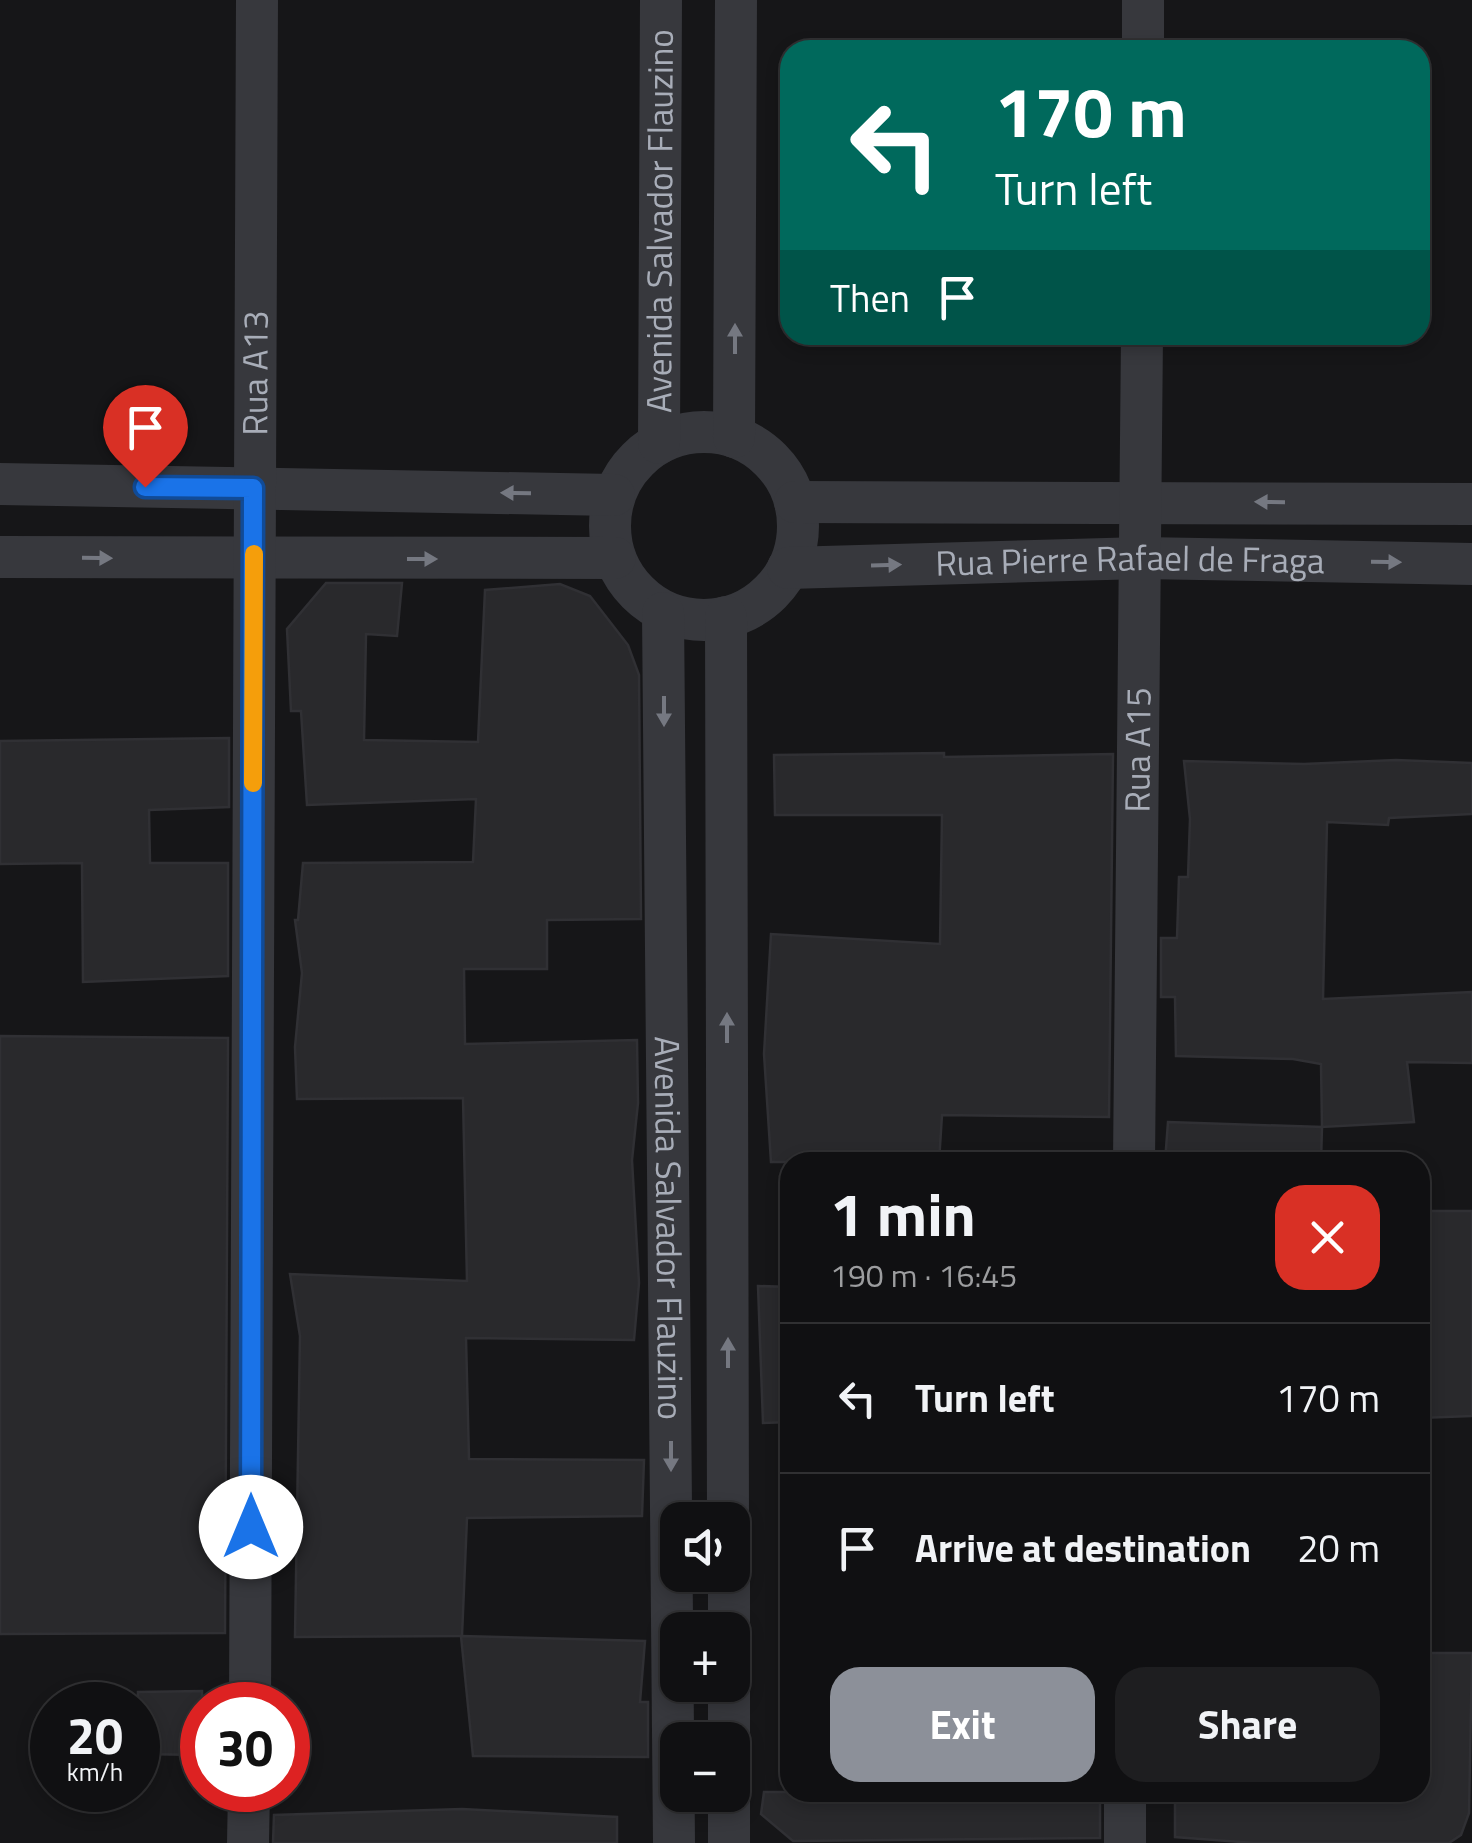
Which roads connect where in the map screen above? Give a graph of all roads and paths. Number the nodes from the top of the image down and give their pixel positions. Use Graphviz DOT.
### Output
graph roads {
  1 [pos="257,0"];
  2 [pos="661,0"];
  3 [pos="736,0"];
  4 [pos="1143,0"];
  5 [pos="1143,40"];
  6 [pos="1142,345"];
  7 [pos="734,437"];
  8 [pos="659,443"];
  9 [pos="0,484"];
  10 [pos="253,488"];
  11 [pos="614,495"];
  12 [pos="1141,501"];
  13 [pos="795,502"];
  14 [pos="1472,504"];
  15 [pos="0,557"];
  16 [pos="615,558"];
  17 [pos="1142,558"];
  18 [pos="254,560"];
  19 [pos="1472,564"];
  20 [pos="788,568"];
  21 [pos="664,613"];
  22 [pos="726,618"];
  23 [pos="1134,1152"];
  24 [pos="728,1502"];
  25 [pos="250,1682"];
  26 [pos="1125,1802"];
  27 [pos="249,1812"];
  28 [pos="729,1812"];
  29 [pos="248,1843"];
  30 [pos="674,1843"];
  31 [pos="729,1843"];
  32 [pos="1125,1843"];
  1 -- 10 [label="street, Rua A13"];
  2 -- 8 [label="street, Avenida Salvador Flauzino"];
  7 -- 3 [label="street, one-way"];
  4 -- 5 [label="street"];
  6 -- 12 [label="street, Rua A15"];
  7 -- 8 [label="street"];
  7 -- 13 [label="street"];
  8 -- 11 [label="street"];
  9 -- 10 [label="street"];
  11 -- 10 [label="street, one-way"];
  10 -- 18 [label="street, Rua A13"];
  11 -- 16 [label="street"];
  12 -- 13 [label="street, Rua Pierre Rafael de Fraga"];
  14 -- 12 [label="street, Rua Pierre Rafael de Fraga, one-way"];
  12 -- 17 [label="street, Rua A15"];
  13 -- 20 [label="street"];
  15 -- 18 [label="street, one-way"];
  18 -- 16 [label="street, one-way"];
  16 -- 21 [label="street"];
  17 -- 19 [label="street, Rua Pierre Rafael de Fraga, one-way"];
  20 -- 17 [label="street, Rua Pierre Rafael de Fraga, one-way"];
  17 -- 23 [label="street, Rua A15"];
  18 -- 25 [label="street, Rua A13"];
  20 -- 22 [label="street"];
  21 -- 22 [label="street"];
  21 -- 30 [label="street, Avenida Salvador Flauzino, one-way"];
  24 -- 22 [label="street, Avenida Salvador Flauzino, one-way"];
  26 -- 32 [label="street"];
  27 -- 29 [label="street"];
  28 -- 31 [label="street"];
}
